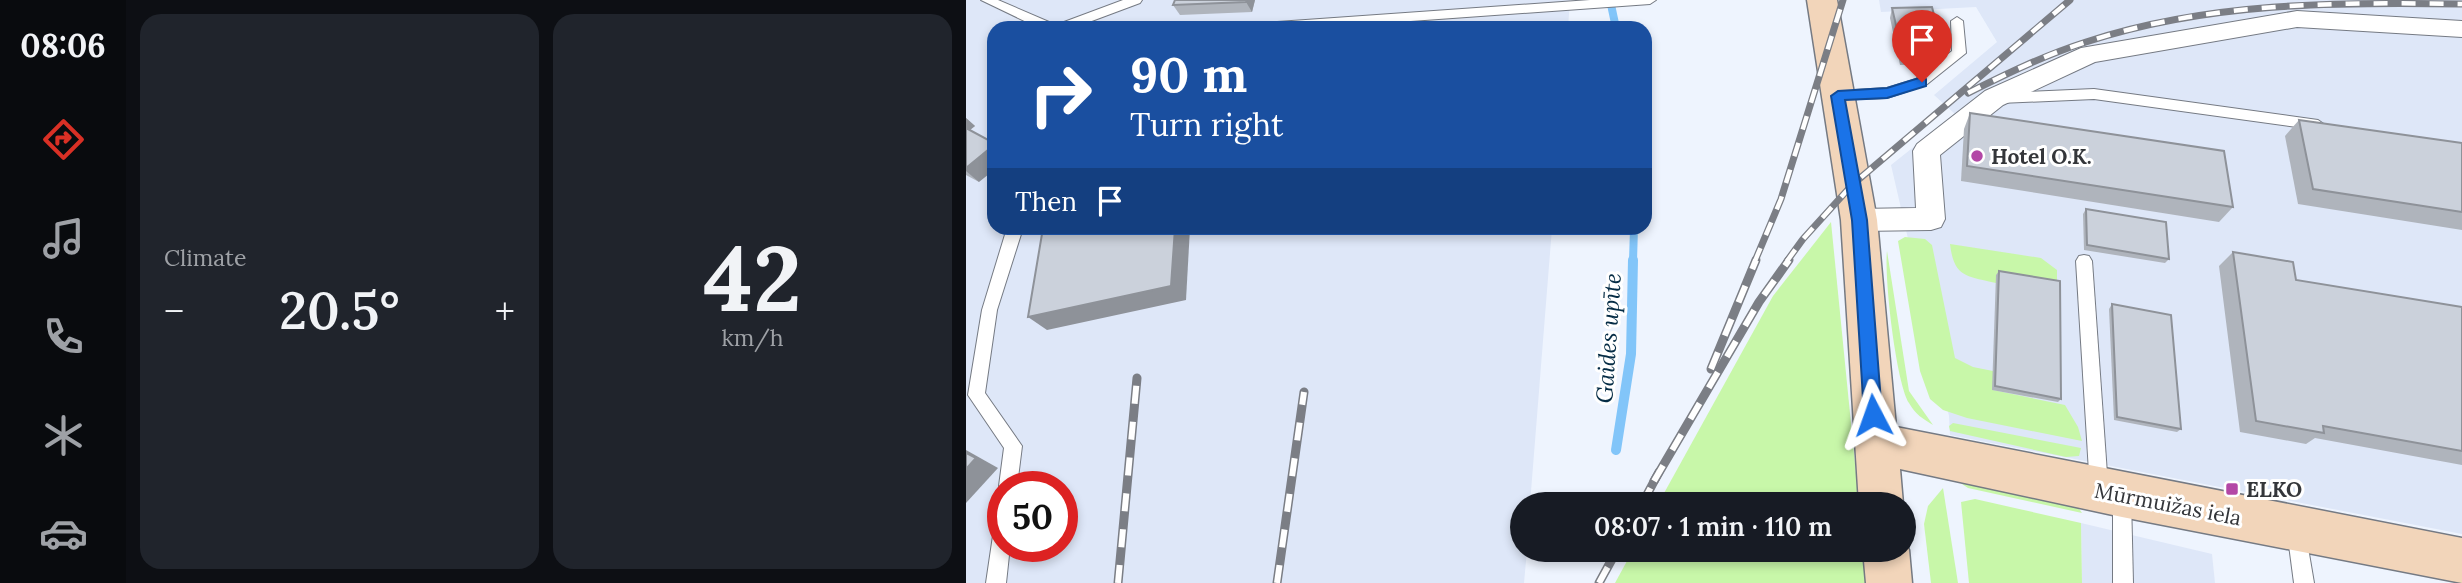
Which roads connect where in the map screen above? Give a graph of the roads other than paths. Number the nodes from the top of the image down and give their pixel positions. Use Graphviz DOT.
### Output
graph roads {
  1 [pos="987,0"];
  2 [pos="1136,0"];
  3 [pos="1650,0"];
  4 [pos="1822,0"];
  5 [pos="1035,21"];
  6 [pos="1079,21"];
  7 [pos="1351,21"];
  8 [pos="1957,21"];
  9 [pos="2462,29"];
  10 [pos="1838,96"];
  11 [pos="1994,98"];
  12 [pos="2339,128"];
  13 [pos="1859,220"];
  14 [pos="1011,235"];
  15 [pos="2084,261"];
  16 [pos="973,352"];
  17 [pos="1875,443"];
  18 [pos="1010,471"];
  19 [pos="1880,492"];
  20 [pos="2111,493"];
  21 [pos="2296,529"];
  22 [pos="2462,561"];
  23 [pos="999,562"];
  24 [pos="1887,562"];
  25 [pos="996,583"];
  26 [pos="1889,583"];
  27 [pos="2123,583"];
  28 [pos="2304,583"];
  1 -- 5 [label="lane"];
  2 -- 6 [label="lane"];
  3 -- 7 [label="lane"];
  4 -- 10 [label="main road"];
  8 -- 10 [label="lane"];
  9 -- 11 [label="street"];
  10 -- 13 [label="main road"];
  11 -- 12 [label="lane"];
  11 -- 13 [label="street"];
  13 -- 17 [label="main road"];
  14 -- 16 [label="lane"];
  15 -- 20 [label="lane"];
  16 -- 18 [label="lane"];
  17 -- 19 [label="main road"];
  17 -- 20 [label="main road, Mūrmuižas iela"];
  20 -- 21 [label="main road, Mūrmuižas iela"];
  20 -- 27 [label="lane"];
  21 -- 22 [label="main road, Mūrmuižas iela"];
  21 -- 28 [label="lane"];
  23 -- 25 [label="lane"];
  24 -- 26 [label="main road"];
}
